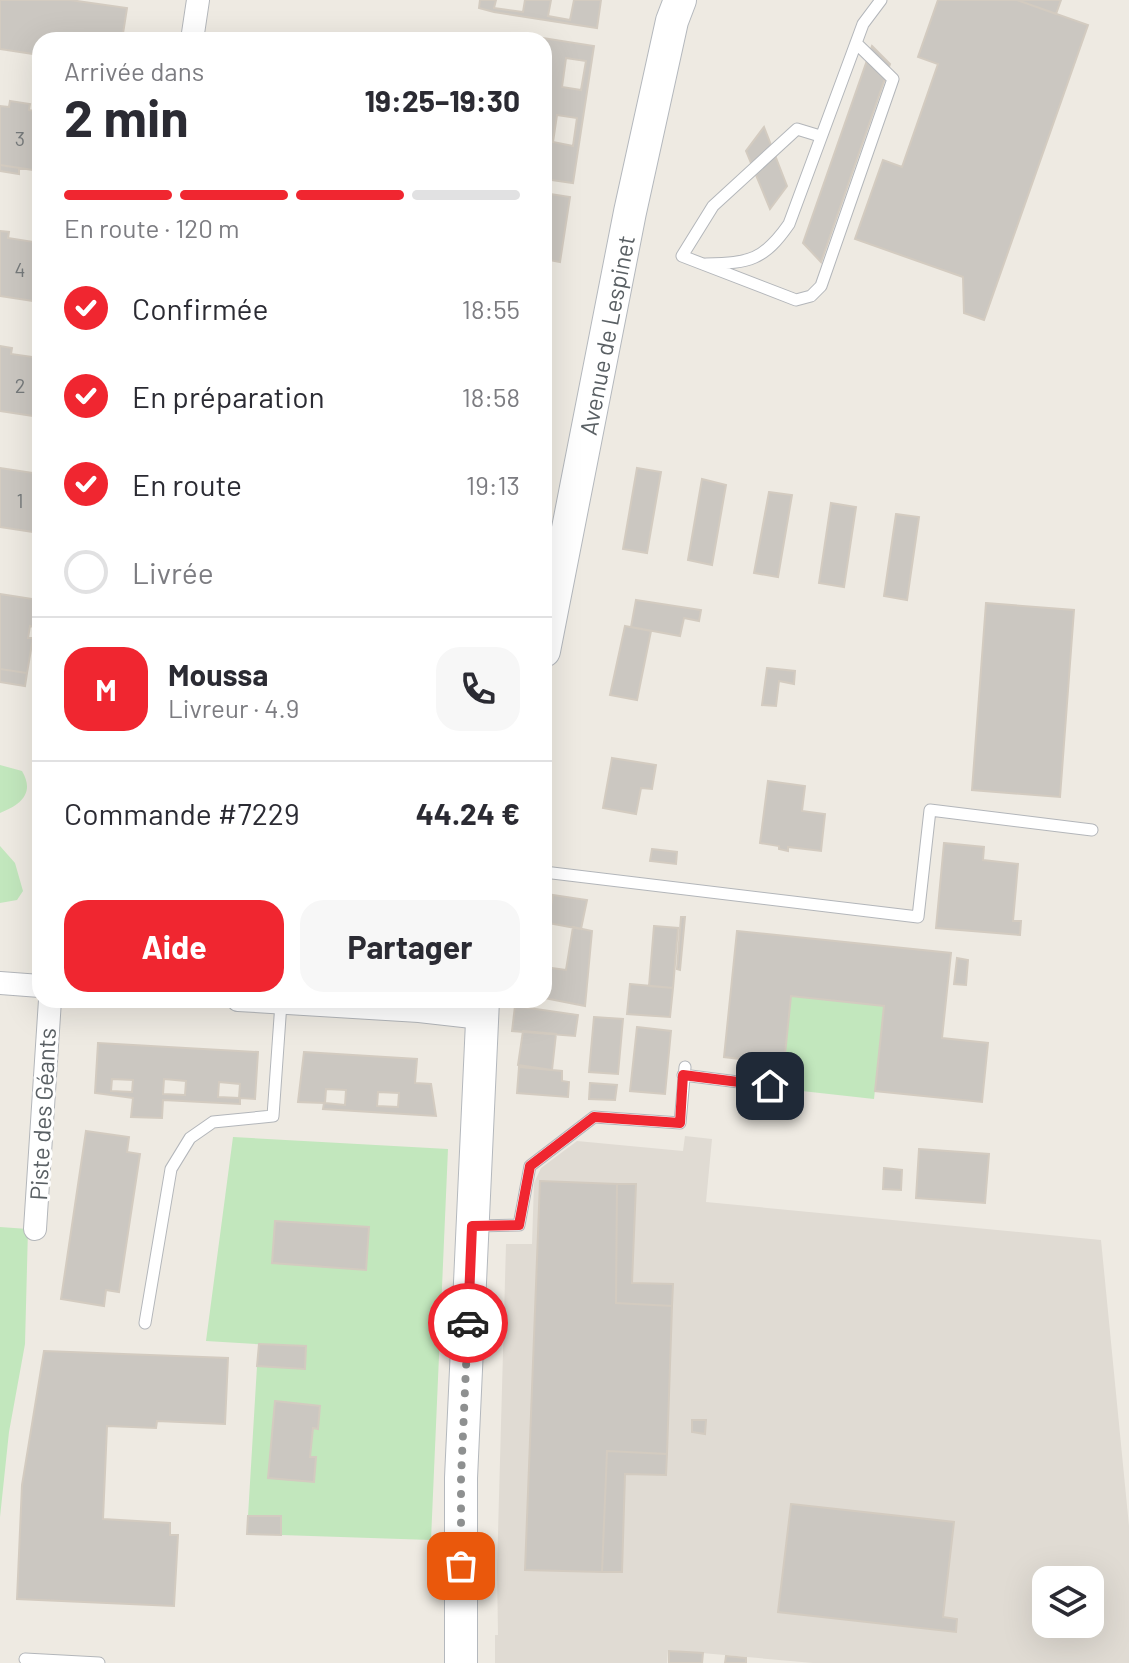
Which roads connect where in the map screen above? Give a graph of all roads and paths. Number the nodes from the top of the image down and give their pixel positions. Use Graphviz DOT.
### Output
graph roads {
  1 [pos="198,0"];
  2 [pos="881,0"];
  3 [pos="674,7"];
  4 [pos="193,32"];
  5 [pos="856,43"];
  6 [pos="820,136"];
  7 [pos="702,264"];
  8 [pos="552,610"];
  9 [pos="1092,830"];
  10 [pos="552,873"];
  11 [pos="0,983"];
  12 [pos="32,985"];
  13 [pos="49,1008"];
  14 [pos="294,1008"];
  15 [pos="378,1008"];
  16 [pos="482,1009"];
  17 [pos="770,1086"];
  18 [pos="472,1226"];
  19 [pos="35,1229"];
  20 [pos="145,1323"];
  21 [pos="25,1659"];
  22 [pos="99,1663"];
  23 [pos="461,1663"];
  1 -- 4 [label="street"];
  2 -- 5 [label="lane"];
  3 -- 8 [label="street, Avenue de Lespinet"];
  5 -- 6 [label="lane"];
  5 -- 7 [label="lane"];
  6 -- 7 [label="lane"];
  6 -- 7 [label="lane"];
  9 -- 10 [label="lane"];
  11 -- 12 [label="street"];
  13 -- 19 [label="street, Piste des Géants"];
  14 -- 20 [label="lane"];
  15 -- 16 [label="street"];
  16 -- 18 [label="street"];
  17 -- 18 [label="lane"];
  18 -- 23 [label="street"];
  21 -- 22 [label="lane"];
}
